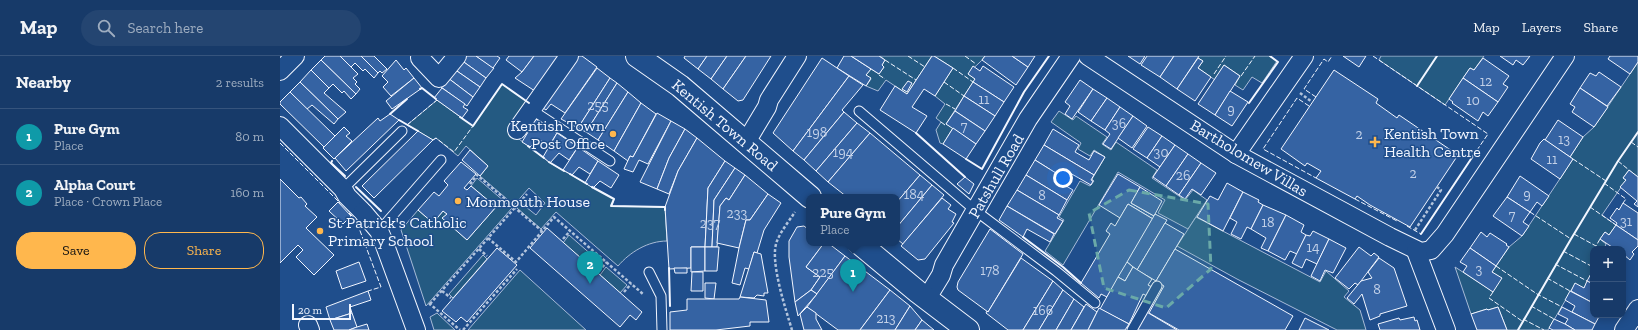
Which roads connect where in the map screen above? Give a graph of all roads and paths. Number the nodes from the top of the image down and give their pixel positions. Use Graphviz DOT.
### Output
graph roads {
  1 [pos="457,56"];
  2 [pos="569,56"];
  3 [pos="637,56"];
  4 [pos="797,56"];
  5 [pos="1071,56"];
  6 [pos="1088,56"];
  7 [pos="1304,56"];
  8 [pos="1565,56"];
  9 [pos="420,58"];
  10 [pos="532,110"];
  11 [pos="859,111"];
  12 [pos="280,126"];
  13 [pos="517,130"];
  14 [pos="402,131"];
  15 [pos="746,142"];
  16 [pos="1236,154"];
  17 [pos="441,160"];
  18 [pos="610,161"];
  19 [pos="470,184"];
  20 [pos="1436,187"];
  21 [pos="343,189"];
  22 [pos="527,194"];
  23 [pos="807,194"];
  24 [pos="806,200"];
  25 [pos="515,208"];
  26 [pos="976,211"];
  27 [pos="379,231"];
  28 [pos="542,231"];
  29 [pos="570,231"];
  30 [pos="488,238"];
  31 [pos="563,239"];
  32 [pos="864,246"];
  33 [pos="1411,248"];
  34 [pos="479,249"];
  35 [pos="487,256"];
  36 [pos="607,262"];
  37 [pos="517,269"];
  38 [pos="599,271"];
  39 [pos="649,272"];
  40 [pos="631,284"];
  41 [pos="1157,286"];
  42 [pos="442,291"];
  43 [pos="624,292"];
  44 [pos="451,298"];
  45 [pos="926,298"];
  46 [pos="661,302"];
  47 [pos="1095,303"];
  48 [pos="430,304"];
  49 [pos="1638,309"];
  50 [pos="413,324"];
  51 [pos="462,330"];
  52 [pos="662,330"];
  53 [pos="792,330"];
  54 [pos="968,330"];
  55 [pos="1132,330"];
  56 [pos="1446,330"];
  57 [pos="1624,330"];
  1 -- 9 [label="street"];
  2 -- 10 [label="street"];
  3 -- 15 [label="main road, Kentish Town Road"];
  4 -- 15 [label="street"];
  5 -- 26 [label="street, Patshull Road"];
  6 -- 16 [label="street, Bartholomew Villas"];
  7 -- 16 [label="street"];
  8 -- 33 [label="street"];
  10 -- 13 [label="street"];
  10 -- 18 [label="lane"];
  11 -- 26 [label="lane"];
  12 -- 21 [label="street"];
  14 -- 21 [label="lane"];
  15 -- 23 [label="main road, Kentish Town Road"];
  16 -- 33 [label="street, Bartholomew Villas"];
  17 -- 27 [label="lane"];
  19 -- 25 [label="path"];
  20 -- 33 [label="path"];
  21 -- 27 [label="street"];
  22 -- 25 [label="path"];
  24 -- 53 [label="path"];
  25 -- 28 [label="path"];
  25 -- 30 [label="path"];
  26 -- 45 [label="street, Patshull Road"];
  26 -- 47 [label="lane"];
  27 -- 50 [label="street"];
  28 -- 29 [label="path"];
  28 -- 30 [label="path"];
  29 -- 31 [label="path"];
  29 -- 36 [label="path"];
  30 -- 34 [label="path"];
  32 -- 45 [label="main road"];
  33 -- 56 [label="street"];
  34 -- 35 [label="path"];
  34 -- 42 [label="path"];
  36 -- 38 [label="path"];
  36 -- 40 [label="path"];
  37 -- 51 [label="path"];
  39 -- 46 [label="lane"];
  40 -- 43 [label="path"];
  40 -- 46 [label="path"];
  41 -- 55 [label="lane"];
  42 -- 44 [label="path"];
  42 -- 48 [label="path"];
  45 -- 54 [label="main road"];
  46 -- 52 [label="lane"];
  48 -- 50 [label="path"];
  48 -- 51 [label="path"];
  49 -- 57 [label="street"];
}
